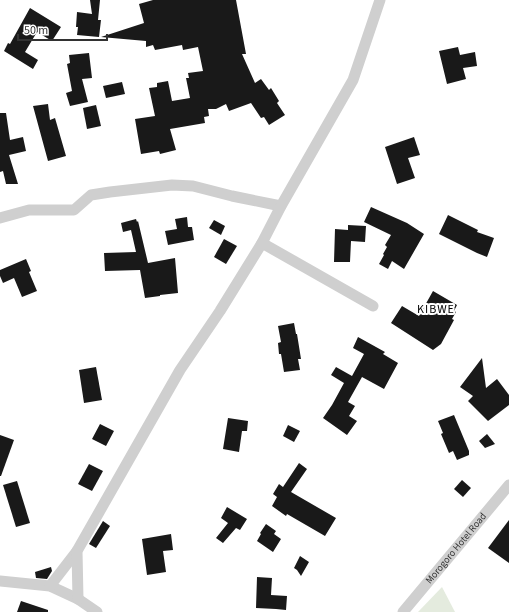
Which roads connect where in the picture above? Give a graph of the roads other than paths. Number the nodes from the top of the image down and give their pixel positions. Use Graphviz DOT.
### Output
graph roads {
  1 [pos="380,0"];
  2 [pos="281,206"];
  3 [pos="0,218"];
  4 [pos="262,243"];
  5 [pos="373,306"];
  6 [pos="509,485"];
  7 [pos="77,551"];
  8 [pos="0,581"];
  9 [pos="50,586"];
  10 [pos="78,599"];
  11 [pos="97,612"];
  12 [pos="403,612"];
  1 -- 2 [label="street"];
  2 -- 3 [label="street"];
  2 -- 4 [label="street"];
  4 -- 5 [label="street"];
  4 -- 7 [label="street"];
  6 -- 12 [label="street, Morogoro Hotel Road"];
  7 -- 9 [label="street"];
  7 -- 10 [label="street"];
  8 -- 9 [label="street"];
  9 -- 10 [label="street"];
  10 -- 11 [label="street"];
}
